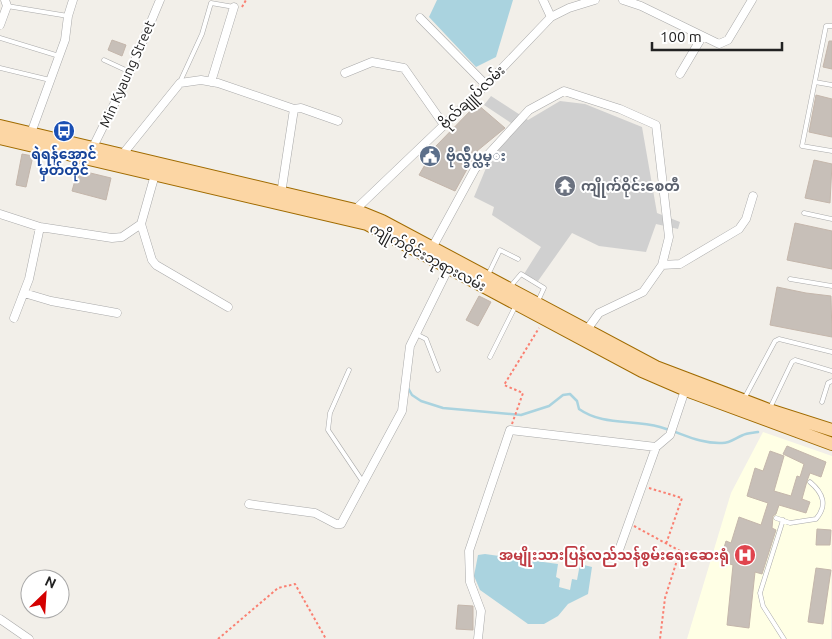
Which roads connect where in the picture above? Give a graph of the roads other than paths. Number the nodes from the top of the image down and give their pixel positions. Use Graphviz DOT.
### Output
graph roads {
  1 [pos="73,0"];
  2 [pos="160,0"];
  3 [pos="542,0"];
  4 [pos="595,0"];
  5 [pos="623,0"];
  6 [pos="752,0"];
  7 [pos="6,3"];
  8 [pos="234,7"];
  9 [pos="68,16"];
  10 [pos="420,18"];
  11 [pos="551,18"];
  12 [pos="0,25"];
  13 [pos="832,26"];
  14 [pos="702,37"];
  15 [pos="0,38"];
  16 [pos="59,56"];
  17 [pos="104,60"];
  18 [pos="0,68"];
  19 [pos="130,72"];
  20 [pos="345,72"];
  21 [pos="680,74"];
  22 [pos="50,80"];
  23 [pos="211,82"];
  24 [pos="815,82"];
  25 [pos="179,85"];
  26 [pos="486,85"];
  27 [pos="832,85"];
  28 [pos="294,109"];
  29 [pos="338,121"];
  30 [pos="444,125"];
  31 [pos="0,126"];
  32 [pos="31,133"];
  33 [pos="0,138"];
  34 [pos="832,151"];
  35 [pos="91,153"];
  36 [pos="122,155"];
  37 [pos="157,169"];
  38 [pos="753,196"];
  39 [pos="280,199"];
  40 [pos="355,210"];
  41 [pos="804,213"];
  42 [pos="0,214"];
  43 [pos="832,218"];
  44 [pos="141,224"];
  45 [pos="40,227"];
  46 [pos="432,248"];
  47 [pos="518,259"];
  48 [pos="662,265"];
  49 [pos="449,267"];
  50 [pos="487,277"];
  51 [pos="790,278"];
  52 [pos="832,286"];
  53 [pos="509,289"];
  54 [pos="24,293"];
  55 [pos="519,300"];
  56 [pos="536,304"];
  57 [pos="228,307"];
  58 [pos="117,313"];
  59 [pos="14,318"];
  60 [pos="586,331"];
  61 [pos="415,334"];
  62 [pos="832,352"];
  63 [pos="490,357"];
  64 [pos="349,370"];
  65 [pos="438,370"];
  66 [pos="832,371"];
  67 [pos="832,381"];
  68 [pos="687,385"];
  69 [pos="743,401"];
  70 [pos="822,402"];
  71 [pos="769,410"];
  72 [pos="832,430"];
  73 [pos="832,444"];
  74 [pos="656,447"];
  75 [pos="363,482"];
  76 [pos="810,482"];
  77 [pos="249,504"];
  78 [pos="776,518"];
  79 [pos="783,520"];
  80 [pos="619,550"];
  81 [pos="0,620"];
  82 [pos="29,639"];
  83 [pos="478,639"];
  84 [pos="784,639"];
  1 -- 9 [label="street"];
  2 -- 19 [label="street, Min Kyaung Street"];
  3 -- 11 [label="street"];
  4 -- 11 [label="street, ဗိုလ်ချူပ်လမ်း"];
  5 -- 14 [label="street"];
  6 -- 14 [label="street"];
  7 -- 9 [label="lane"];
  7 -- 12 [label="street"];
  8 -- 23 [label="street"];
  8 -- 25 [label="lane"];
  9 -- 16 [label="street"];
  10 -- 26 [label="street"];
  11 -- 26 [label="street, ဗိုလ်ချူပ်လမ်း"];
  13 -- 24 [label="lane"];
  14 -- 21 [label="street"];
  15 -- 16 [label="lane"];
  16 -- 22 [label="street"];
  17 -- 19 [label="lane"];
  18 -- 22 [label="lane"];
  19 -- 35 [label="street, Min Kyaung Street"];
  20 -- 30 [label="street"];
  22 -- 32 [label="street"];
  23 -- 25 [label="street"];
  23 -- 28 [label="street"];
  24 -- 27 [label="lane"];
  24 -- 34 [label="lane"];
  25 -- 36 [label="street"];
  26 -- 30 [label="street, ဗိုလ်ချူပ်လမ်း"];
  28 -- 29 [label="street"];
  28 -- 39 [label="street"];
  30 -- 40 [label="street, ဗိုလ်ချူပ်လမ်း"];
  31 -- 32 [label="main road, ကျိုက်ဝိုင်းဘုရားလမ်း"];
  32 -- 35 [label="main road, ကျိုက်ဝိုင်းဘုရားလမ်း"];
  33 -- 35 [label="main road, ကျိုက်ဝိုင်းဘုရားလမ်း"];
  35 -- 36 [label="main road, ကျိုက်ဝိုင်းဘုရားလမ်း"];
  35 -- 37 [label="main road, ကျိုက်ဝိုင်းဘုရားလမ်း"];
  36 -- 37 [label="main road, ကျိုက်ဝိုင်းဘုရားလမ်း"];
  37 -- 39 [label="main road, ကျိုက်ဝိုင်းဘုရားလမ်း"];
  37 -- 44 [label="street"];
  38 -- 48 [label="street"];
  39 -- 40 [label="main road, ကျိုက်ဝိုင်းဘုရားလမ်း"];
  39 -- 49 [label="main road, ကျိုက်ဝိုင်းဘုရားလမ်း"];
  40 -- 46 [label="main road, ကျိုက်ဝိုင်းဘုရားလမ်း"];
  41 -- 43 [label="lane"];
  42 -- 45 [label="street"];
  44 -- 45 [label="street"];
  44 -- 57 [label="street"];
  45 -- 54 [label="street"];
  46 -- 48 [label="street"];
  46 -- 50 [label="main road, ကျိုက်ဝိုင်းဘုရားလမ်း"];
  47 -- 50 [label="lane"];
  48 -- 60 [label="street"];
  49 -- 55 [label="main road, ကျိုက်ဝိုင်းဘုရားလမ်း"];
  49 -- 61 [label="street"];
  50 -- 53 [label="main road, ကျိုက်ဝိုင်းဘုရားလမ်း"];
  51 -- 52 [label="lane"];
  53 -- 55 [label="main road, ကျိုက်ဝိုင်းဘုရားလမ်း"];
  53 -- 56 [label="lane"];
  54 -- 58 [label="street"];
  54 -- 59 [label="street"];
  55 -- 56 [label="main road, ကျိုက်ဝိုင်းဘုရားလမ်း"];
  55 -- 63 [label="lane"];
  55 -- 68 [label="main road, ကျိုက်ဝိုင်းဘုရားလမ်း"];
  56 -- 60 [label="main road, ကျိုက်ဝိုင်းဘုရားလမ်း"];
  60 -- 68 [label="main road, ကျိုက်ဝိုင်းဘုရားလမ်း"];
  61 -- 65 [label="lane"];
  61 -- 75 [label="street"];
  62 -- 69 [label="lane"];
  64 -- 75 [label="lane"];
  66 -- 71 [label="lane"];
  67 -- 70 [label="lane"];
  68 -- 69 [label="main road, ကျိုက်ဝိုင်းဘုရားလမ်း"];
  68 -- 73 [label="main road, ကျိုက်ဝိုင်းဘုရားလမ်း"];
  68 -- 74 [label="street"];
  69 -- 71 [label="main road, ကျိုက်ဝိုင်းဘုရားလမ်း"];
  71 -- 72 [label="main road, ကျိုက်ဝိုင်းဘုရားလမ်း"];
  74 -- 80 [label="street"];
  74 -- 83 [label="street"];
  75 -- 77 [label="street"];
  76 -- 79 [label="lane"];
  78 -- 79 [label="lane"];
  79 -- 84 [label="lane"];
  81 -- 82 [label="street"];
}
